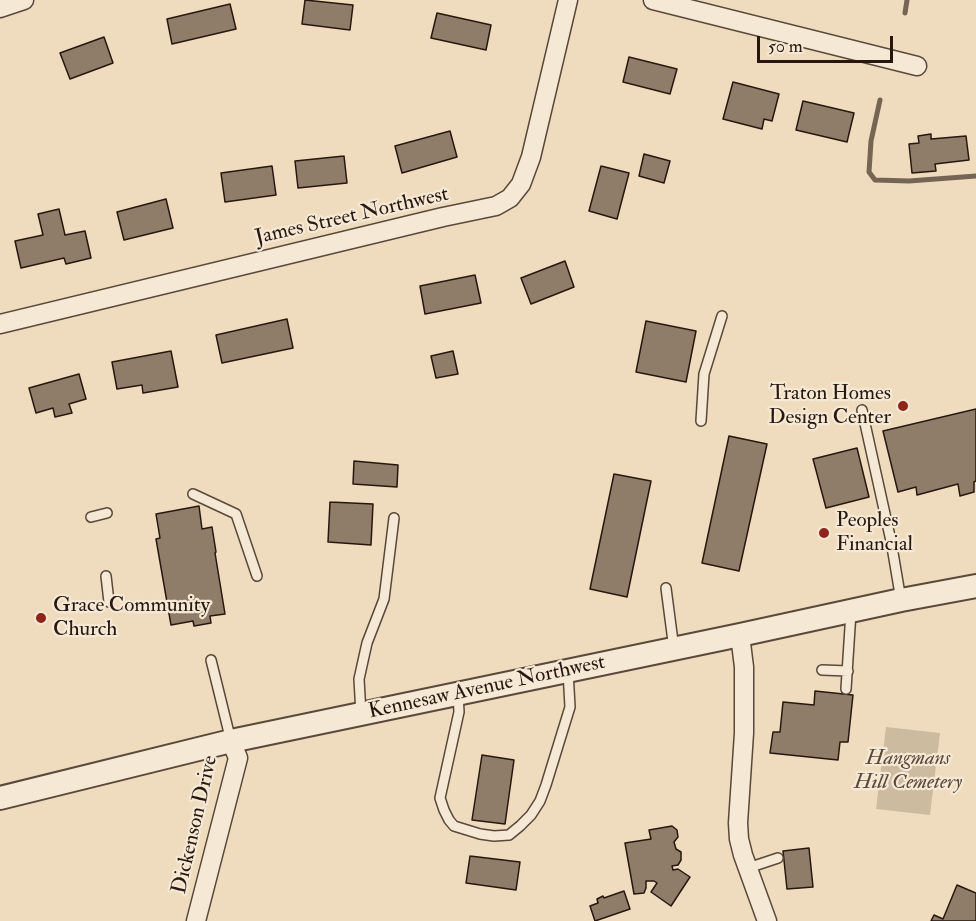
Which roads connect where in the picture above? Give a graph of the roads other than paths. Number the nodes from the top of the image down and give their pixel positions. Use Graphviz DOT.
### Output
graph roads {
  1 [pos="24,0"];
  2 [pos="568,0"];
  3 [pos="653,0"];
  4 [pos="0,8"];
  5 [pos="917,66"];
  6 [pos="722,316"];
  7 [pos="0,324"];
  8 [pos="862,410"];
  9 [pos="701,421"];
  10 [pos="193,494"];
  11 [pos="107,513"];
  12 [pos="91,517"];
  13 [pos="394,518"];
  14 [pos="106,576"];
  15 [pos="257,576"];
  16 [pos="976,586"];
  17 [pos="666,588"];
  18 [pos="901,600"];
  19 [pos="109,602"];
  20 [pos="851,612"];
  21 [pos="740,635"];
  22 [pos="674,649"];
  23 [pos="211,660"];
  24 [pos="822,670"];
  25 [pos="568,671"];
  26 [pos="848,671"];
  27 [pos="846,689"];
  28 [pos="458,694"];
  29 [pos="361,714"];
  30 [pos="231,741"];
  31 [pos="0,798"];
  32 [pos="778,858"];
  33 [pos="748,868"];
  34 [pos="196,921"];
  35 [pos="767,921"];
  1 -- 4 [label="street"];
  2 -- 7 [label="street, James Street Northwest"];
  3 -- 5 [label="street"];
  6 -- 9 [label="lane"];
  8 -- 18 [label="lane"];
  10 -- 15 [label="lane"];
  11 -- 12 [label="lane"];
  13 -- 29 [label="lane"];
  14 -- 19 [label="lane"];
  16 -- 18 [label="street, Kennesaw Avenue Northwest"];
  17 -- 22 [label="lane"];
  18 -- 20 [label="street, Kennesaw Avenue Northwest"];
  20 -- 21 [label="street, Kennesaw Avenue Northwest"];
  20 -- 26 [label="lane"];
  21 -- 22 [label="street, Kennesaw Avenue Northwest"];
  21 -- 33 [label="street"];
  22 -- 25 [label="street, Kennesaw Avenue Northwest"];
  23 -- 30 [label="lane"];
  24 -- 26 [label="lane"];
  25 -- 28 [label="street, Kennesaw Avenue Northwest"];
  25 -- 28 [label="lane"];
  26 -- 27 [label="lane"];
  28 -- 29 [label="street, Kennesaw Avenue Northwest"];
  29 -- 30 [label="street, Kennesaw Avenue Northwest"];
  30 -- 31 [label="street, Kennesaw Avenue Northwest"];
  30 -- 34 [label="street, Dickenson Drive"];
  32 -- 33 [label="lane"];
  33 -- 35 [label="street"];
}
